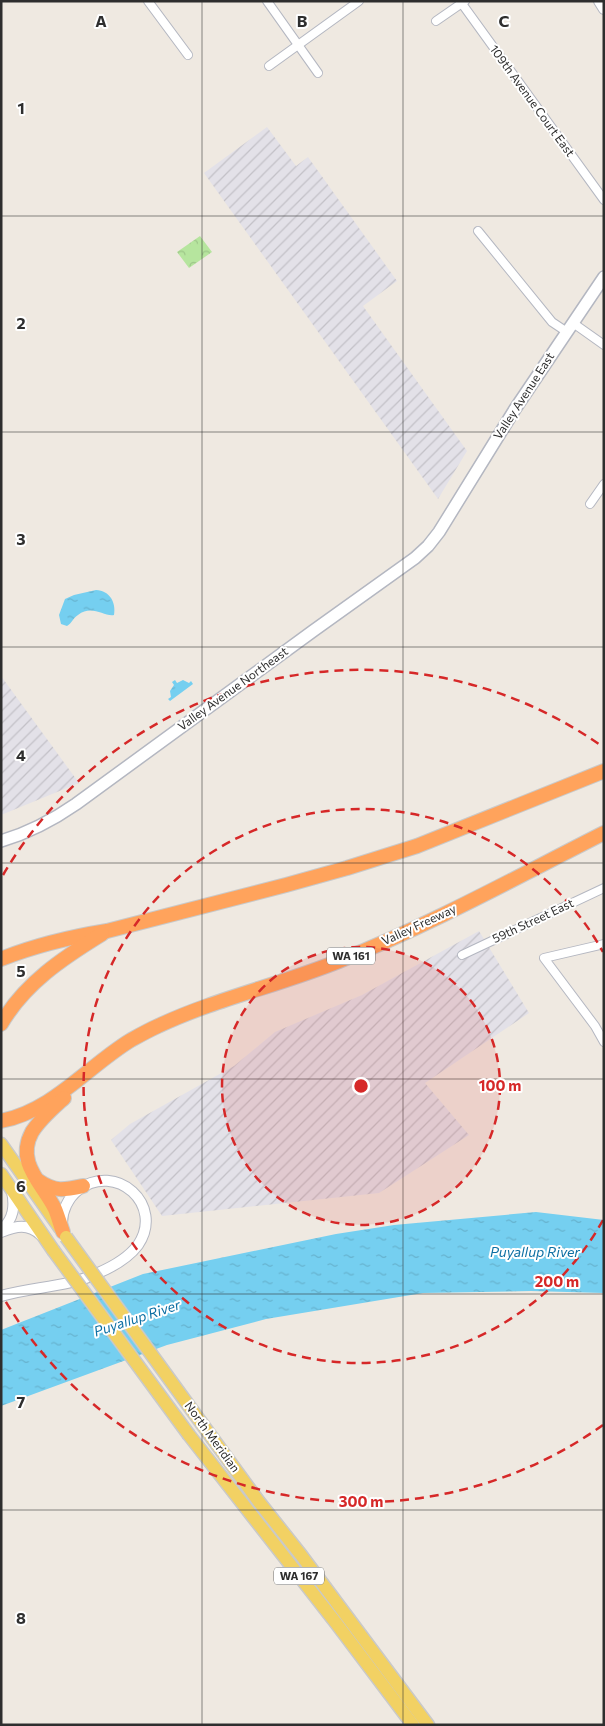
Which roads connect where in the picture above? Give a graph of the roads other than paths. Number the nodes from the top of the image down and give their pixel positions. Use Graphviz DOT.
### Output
graph roads {
  1 [pos="148,1"];
  2 [pos="267,1"];
  3 [pos="359,1"];
  4 [pos="598,1"];
  5 [pos="462,2"];
  6 [pos="604,9"];
  7 [pos="436,21"];
  8 [pos="299,45"];
  9 [pos="188,54"];
  10 [pos="269,66"];
  11 [pos="318,72"];
  12 [pos="604,200"];
  13 [pos="478,231"];
  14 [pos="604,277"];
  15 [pos="570,327"];
  16 [pos="604,345"];
  17 [pos="604,484"];
  18 [pos="590,504"];
  19 [pos="448,517"];
  20 [pos="604,771"];
  21 [pos="604,833"];
  22 [pos="1,841"];
  23 [pos="604,888"];
  24 [pos="107,931"];
  25 [pos="604,944"];
  26 [pos="462,955"];
  27 [pos="1,959"];
  28 [pos="1,1024"];
  29 [pos="604,1024"];
  30 [pos="595,1026"];
  31 [pos="604,1042"];
  32 [pos="95,1067"];
  33 [pos="1,1121"];
  34 [pos="1,1144"];
  35 [pos="1,1174"];
  36 [pos="37,1180"];
  37 [pos="83,1186"];
  38 [pos="12,1190"];
  39 [pos="1,1231"];
  40 [pos="64,1235"];
  41 [pos="49,1245"];
  42 [pos="1,1296"];
  43 [pos="413,1725"];
  44 [pos="428,1725"];
  1 -- 9 [label="street"];
  2 -- 8 [label="street"];
  3 -- 8 [label="street"];
  4 -- 6 [label="street"];
  5 -- 7 [label="street"];
  5 -- 12 [label="street, 109th Avenue Court East"];
  8 -- 10 [label="street"];
  8 -- 11 [label="street"];
  13 -- 15 [label="street"];
  14 -- 15 [label="main road, Valley Avenue East"];
  15 -- 16 [label="street"];
  15 -- 19 [label="main road, Valley Avenue East"];
  17 -- 18 [label="street"];
  19 -- 22 [label="main road, Valley Avenue Northeast"];
  20 -- 24 [label="highway"];
  21 -- 32 [label="highway, Valley Freeway / WA 161"];
  23 -- 26 [label="street, 59th Street East"];
  24 -- 27 [label="highway"];
  24 -- 28 [label="highway"];
  25 -- 30 [label="street"];
  29 -- 30 [label="street"];
  30 -- 31 [label="street"];
  32 -- 33 [label="highway, WA 161"];
  32 -- 36 [label="highway, WA 167"];
  34 -- 40 [label="main road, North Meridian"];
  35 -- 38 [label="main road, North Meridian / WA 167"];
  36 -- 37 [label="highway"];
  36 -- 40 [label="highway, WA 167"];
  37 -- 40 [label="street"];
  37 -- 42 [label="street"];
  38 -- 39 [label="street"];
  38 -- 41 [label="main road, North Meridian / WA 167"];
  39 -- 41 [label="street"];
  40 -- 44 [label="main road, North Meridian / WA 167, bridge"];
  41 -- 43 [label="main road, North Meridian / WA 167, bridge"];
}
